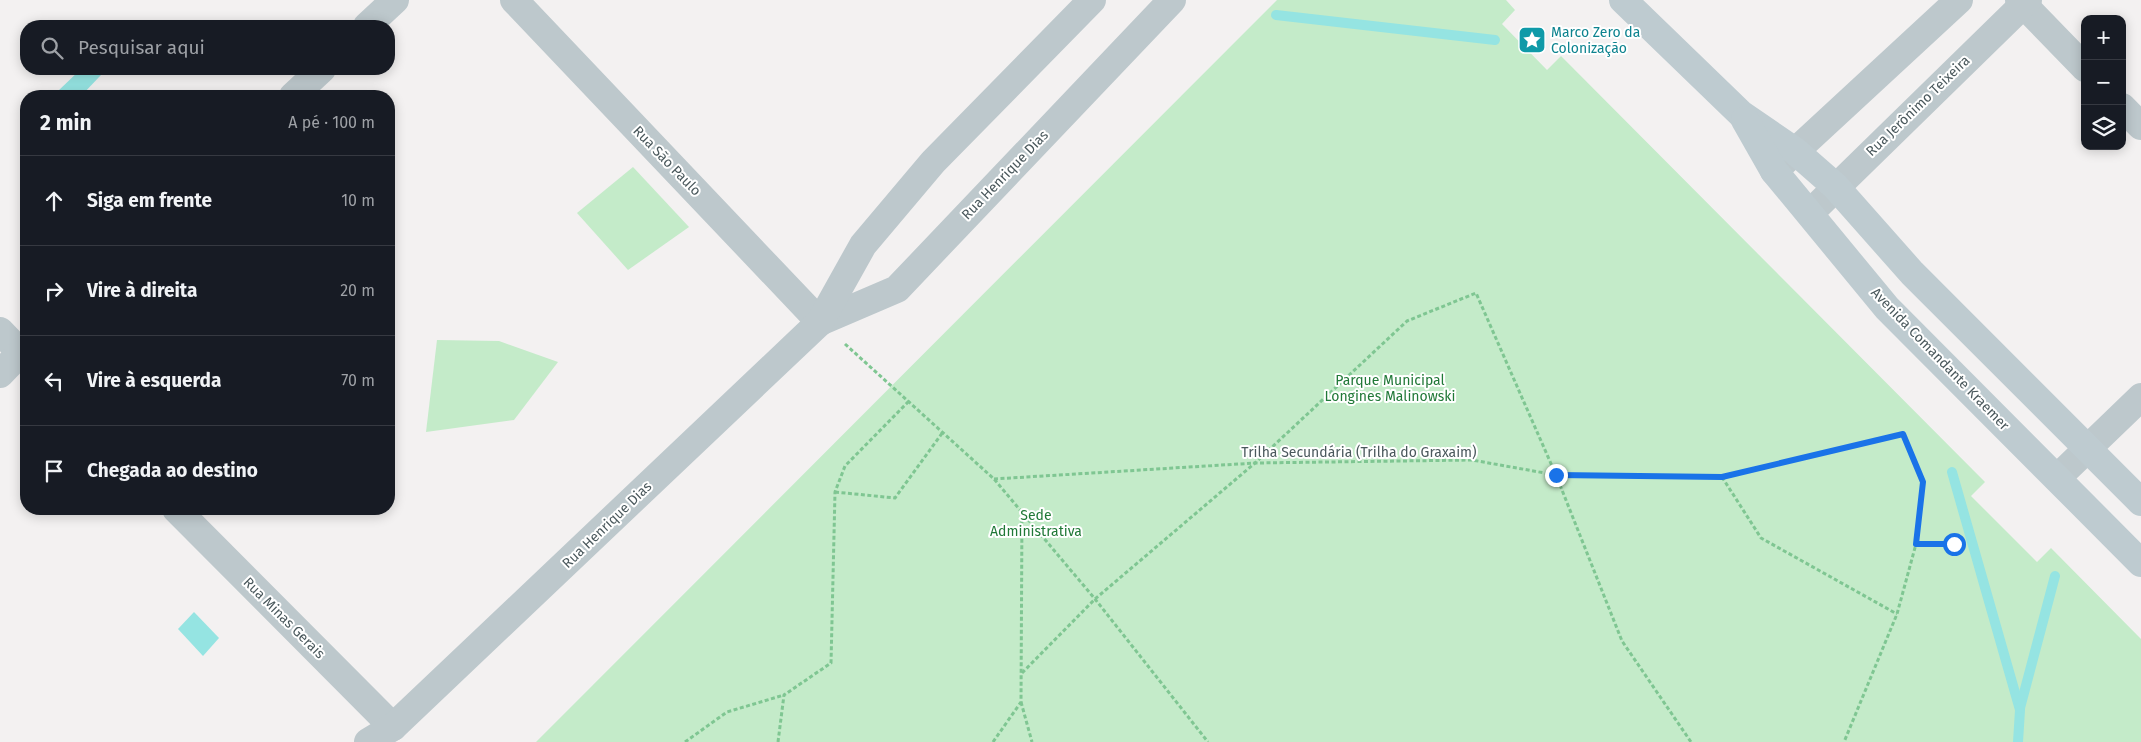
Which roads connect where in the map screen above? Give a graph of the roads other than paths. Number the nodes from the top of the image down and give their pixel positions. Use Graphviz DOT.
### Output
graph roads {
  1 [pos="395,0"];
  2 [pos="514,0"];
  3 [pos="1092,0"];
  4 [pos="1172,0"];
  5 [pos="1623,0"];
  6 [pos="1959,0"];
  7 [pos="2023,1"];
  8 [pos="373,20"];
  9 [pos="2081,64"];
  10 [pos="316,75"];
  11 [pos="299,90"];
  12 [pos="2126,111"];
  13 [pos="1741,114"];
  14 [pos="2141,126"];
  15 [pos="1796,151"];
  16 [pos="1774,171"];
  17 [pos="1835,186"];
  18 [pos="1810,213"];
  19 [pos="820,322"];
  20 [pos="0,331"];
  21 [pos="20,349"];
  22 [pos="20,356"];
  23 [pos="0,374"];
  24 [pos="2141,397"];
  25 [pos="2087,447"];
  26 [pos="2057,478"];
  27 [pos="2141,502"];
  28 [pos="182,515"];
  29 [pos="2141,563"];
  30 [pos="390,735"];
  31 [pos="368,742"];
  1 -- 8 [label="street"];
  2 -- 19 [label="street, Rua São Paulo"];
  3 -- 19 [label="street, Rua Henrique Dias"];
  4 -- 19 [label="street, Rua Henrique Dias"];
  5 -- 13 [label="main road, Avenida Comandante Kraemer"];
  6 -- 15 [label="street"];
  7 -- 9 [label="street"];
  7 -- 17 [label="street, Rua Jerônimo Teixeira"];
  10 -- 11 [label="street"];
  12 -- 14 [label="street"];
  13 -- 15 [label="main road, Avenida Comandante Kraemer"];
  13 -- 16 [label="main road, Avenida Comandante Kraemer"];
  15 -- 16 [label="street"];
  15 -- 17 [label="main road, Avenida Comandante Kraemer"];
  16 -- 18 [label="main road, Avenida Comandante Kraemer"];
  17 -- 18 [label="street, Rua Jerônimo Teixeira"];
  17 -- 25 [label="main road, Avenida Comandante Kraemer"];
  18 -- 26 [label="main road, Avenida Comandante Kraemer"];
  19 -- 30 [label="street, Rua Henrique Dias"];
  20 -- 21 [label="street"];
  22 -- 23 [label="street"];
  24 -- 25 [label="street"];
  25 -- 26 [label="street"];
  25 -- 27 [label="main road, Avenida Comandante Kraemer"];
  26 -- 29 [label="main road, Avenida Comandante Kraemer"];
  28 -- 30 [label="street, Rua Minas Gerais"];
  30 -- 31 [label="street, Rua Henrique Dias"];
}
